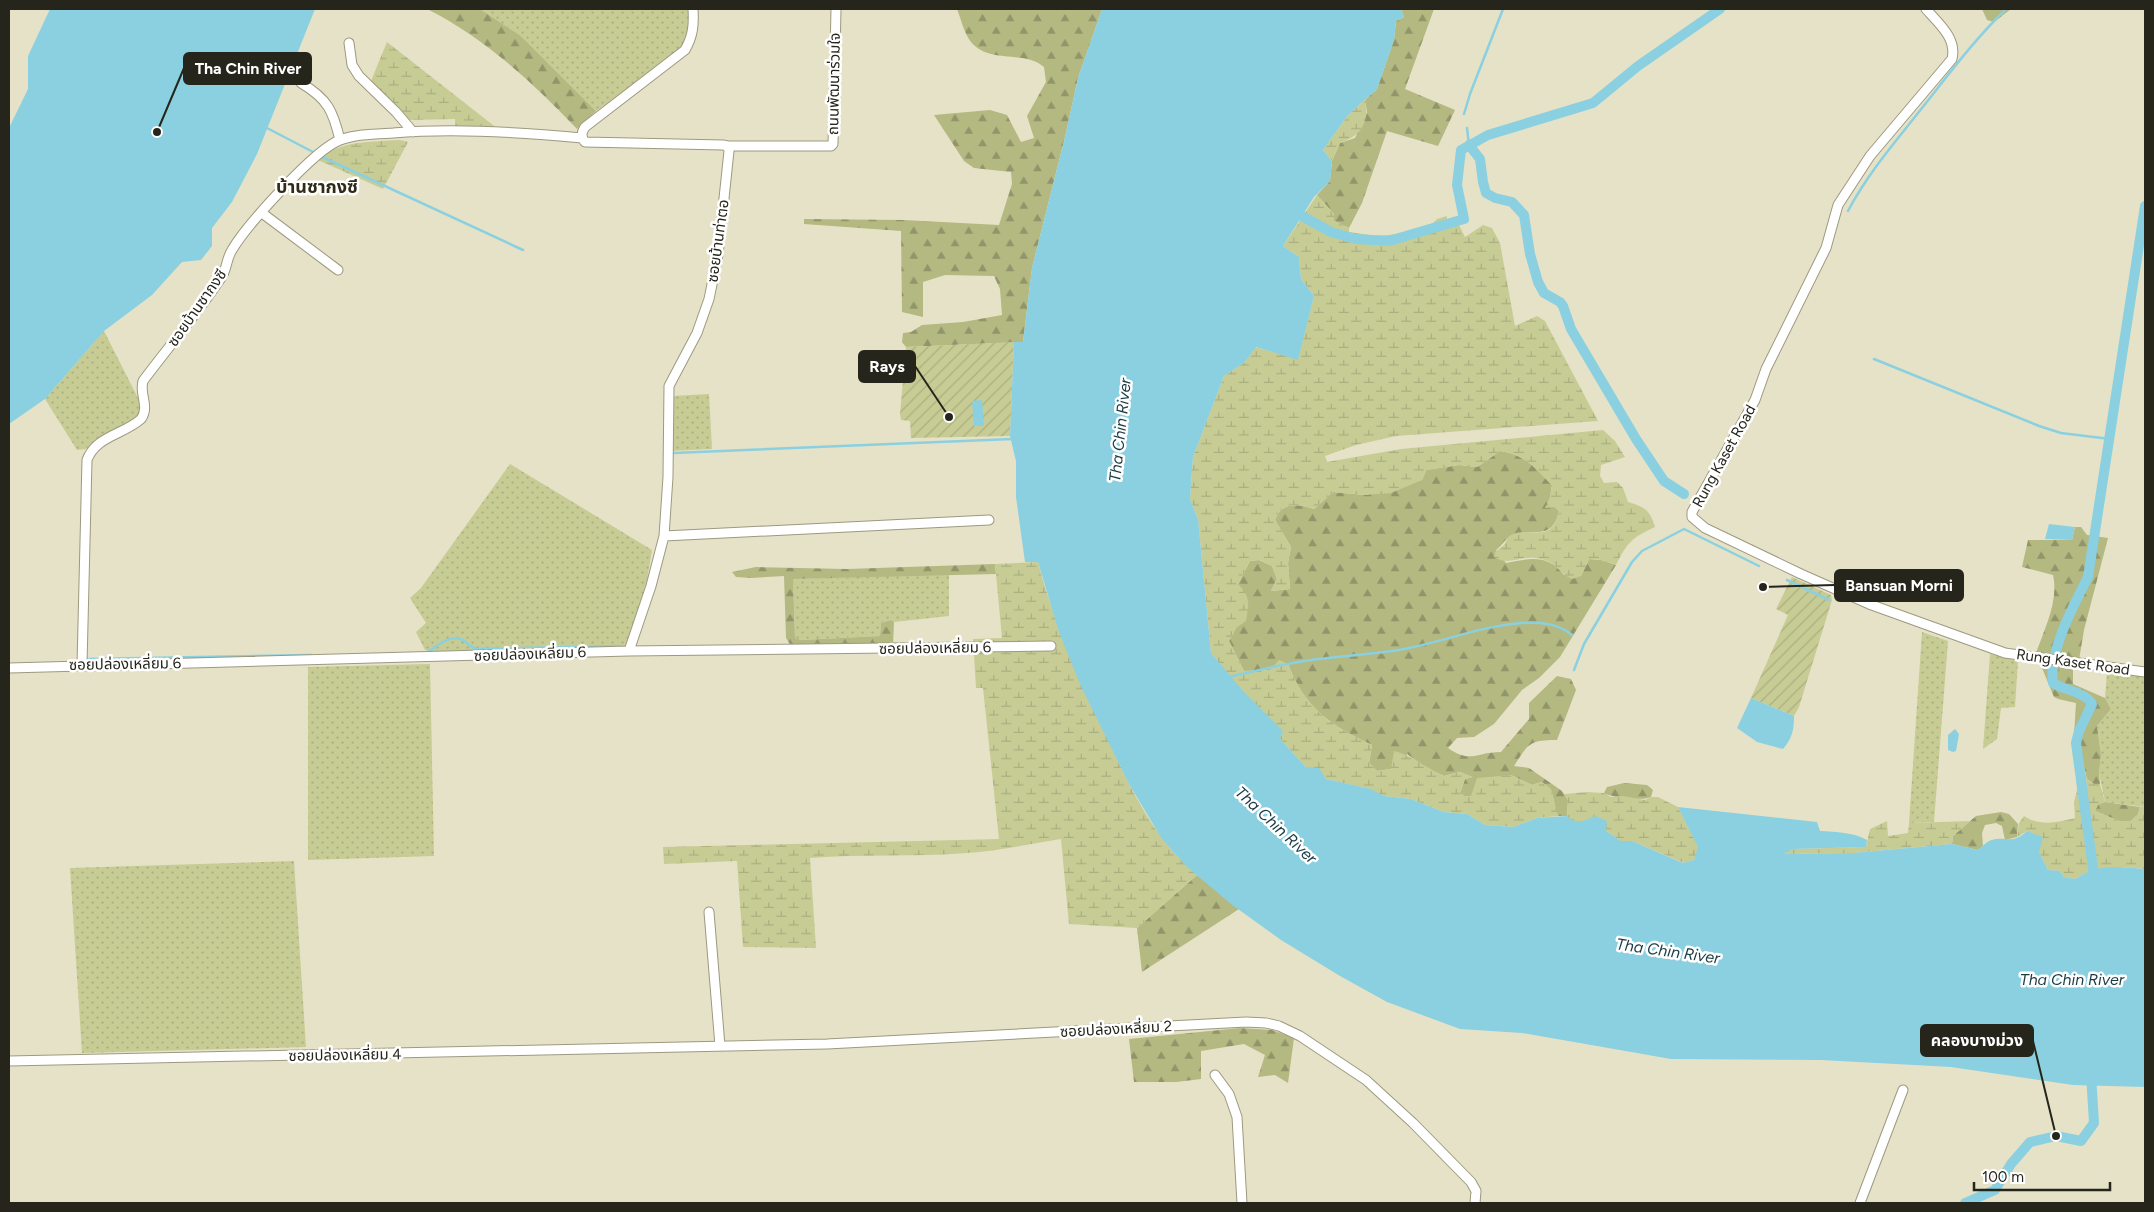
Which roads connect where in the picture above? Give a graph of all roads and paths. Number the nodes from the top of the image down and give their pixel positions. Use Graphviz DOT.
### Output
graph roads {
  1 [pos="692,9"];
  2 [pos="836,9"];
  3 [pos="1926,9"];
  4 [pos="349,43"];
  5 [pos="301,83"];
  6 [pos="413,132"];
  7 [pos="582,138"];
  8 [pos="340,140"];
  9 [pos="728,146"];
  10 [pos="262,213"];
  11 [pos="338,270"];
  12 [pos="989,520"];
  13 [pos="664,536"];
  14 [pos="1051,646"];
  15 [pos="629,651"];
  16 [pos="82,665"];
  17 [pos="9,668"];
  18 [pos="2145,672"];
  19 [pos="709,912"];
  20 [pos="720,1046"];
  21 [pos="681,1047"];
  22 [pos="9,1061"];
  23 [pos="1215,1075"];
  24 [pos="1903,1090"];
  25 [pos="1242,1203"];
  26 [pos="1475,1203"];
  27 [pos="1860,1203"];
  1 -- 7 [label="street"];
  2 -- 9 [label="street, ถนนพัฒนาร่วมใจ"];
  3 -- 18 [label="street, Rung Kaset Road"];
  4 -- 6 [label="street"];
  5 -- 8 [label="street"];
  6 -- 7 [label="street, ซอยบ้านซากงซี"];
  6 -- 8 [label="street, ซอยบ้านซากงซี"];
  7 -- 9 [label="street"];
  8 -- 10 [label="street, ซอยบ้านซากงซี"];
  9 -- 13 [label="street, ซอยบ้านท่าตอ"];
  10 -- 11 [label="street"];
  10 -- 16 [label="street, ซอยบ้านซากงซี"];
  12 -- 13 [label="street"];
  13 -- 15 [label="street, ซอยบ้านท่าตอ"];
  14 -- 15 [label="street, ซอยปล่องเหลี่ยม 6"];
  15 -- 16 [label="street, ซอยปล่องเหลี่ยม 6"];
  16 -- 17 [label="street, ซอยปล่องเหลี่ยม 6"];
  19 -- 20 [label="street"];
  20 -- 21 [label="street, ซอยปล่องเหลี่ยม 2"];
  20 -- 26 [label="street, ซอยปล่องเหลี่ยม 2"];
  21 -- 22 [label="street, ซอยปล่องเหลี่ยม 4"];
  23 -- 25 [label="street"];
  24 -- 27 [label="street"];
}
